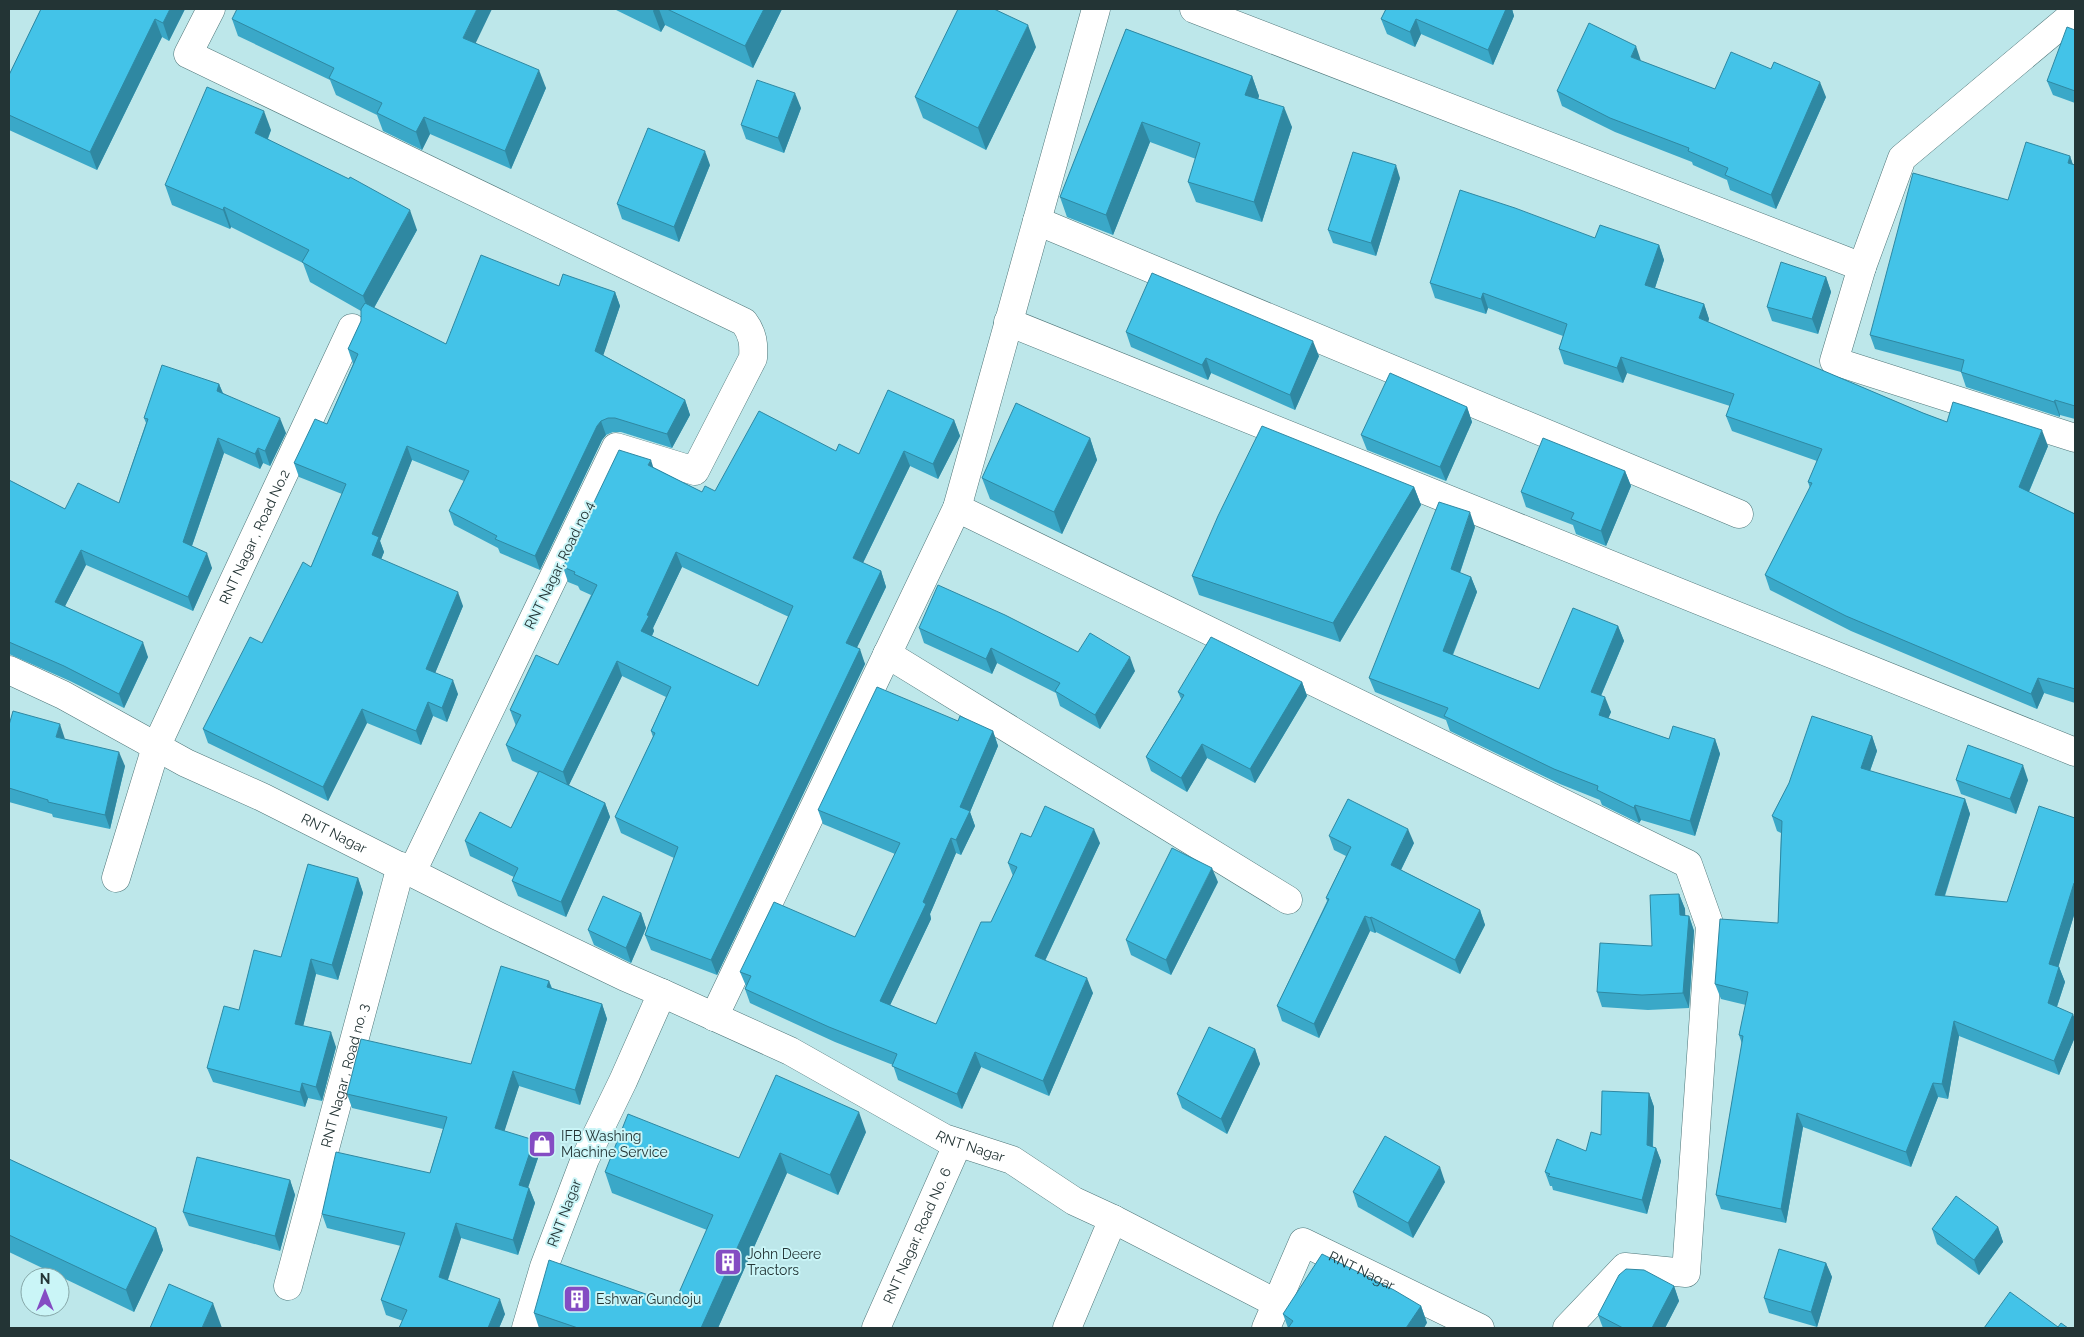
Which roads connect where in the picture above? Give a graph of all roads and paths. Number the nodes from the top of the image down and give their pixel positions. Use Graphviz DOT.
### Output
graph roads {
  1 [pos="211,9"];
  2 [pos="1096,9"];
  3 [pos="1194,9"];
  4 [pos="2075,13"];
  5 [pos="1037,221"];
  6 [pos="1862,267"];
  7 [pos="1008,322"];
  8 [pos="352,328"];
  9 [pos="2075,438"];
  10 [pos="957,508"];
  11 [pos="1740,514"];
  12 [pos="887,654"];
  13 [pos="9,670"];
  14 [pos="156,747"];
  15 [pos="2075,752"];
  16 [pos="407,869"];
  17 [pos="116,878"];
  18 [pos="1288,900"];
  19 [pos="662,992"];
  20 [pos="714,1017"];
  21 [pos="958,1143"];
  22 [pos="1112,1219"];
  23 [pos="288,1286"];
  24 [pos="1276,1304"];
  25 [pos="526,1328"];
  26 [pos="876,1328"];
  27 [pos="1067,1328"];
  28 [pos="1266,1328"];
  29 [pos="1480,1328"];
  30 [pos="1566,1328"];
  1 -- 16 [label="street, RNT Nagar, Road no.4"];
  2 -- 5 [label="street"];
  3 -- 6 [label="street"];
  4 -- 6 [label="street"];
  5 -- 7 [label="street"];
  5 -- 11 [label="street"];
  6 -- 9 [label="street"];
  7 -- 10 [label="street"];
  7 -- 15 [label="street"];
  8 -- 14 [label="street, RNT Nagar , Road No.2"];
  10 -- 12 [label="street"];
  10 -- 30 [label="street"];
  12 -- 18 [label="street"];
  12 -- 20 [label="street"];
  13 -- 14 [label="street, RNT Nagar"];
  14 -- 16 [label="street, RNT Nagar"];
  14 -- 17 [label="street, RNT Nagar , Road No.2"];
  16 -- 19 [label="street, RNT Nagar"];
  16 -- 23 [label="street, RNT Nagar , Road no. 3"];
  19 -- 20 [label="street, RNT Nagar"];
  19 -- 25 [label="street, RNT Nagar"];
  20 -- 21 [label="street, RNT Nagar"];
  21 -- 22 [label="street, RNT Nagar"];
  21 -- 26 [label="street, RNT Nagar, Road No. 6"];
  22 -- 24 [label="street, RNT Nagar"];
  22 -- 27 [label="street"];
  24 -- 28 [label="street, RNT Nagar"];
  24 -- 29 [label="street, RNT Nagar"];
}
